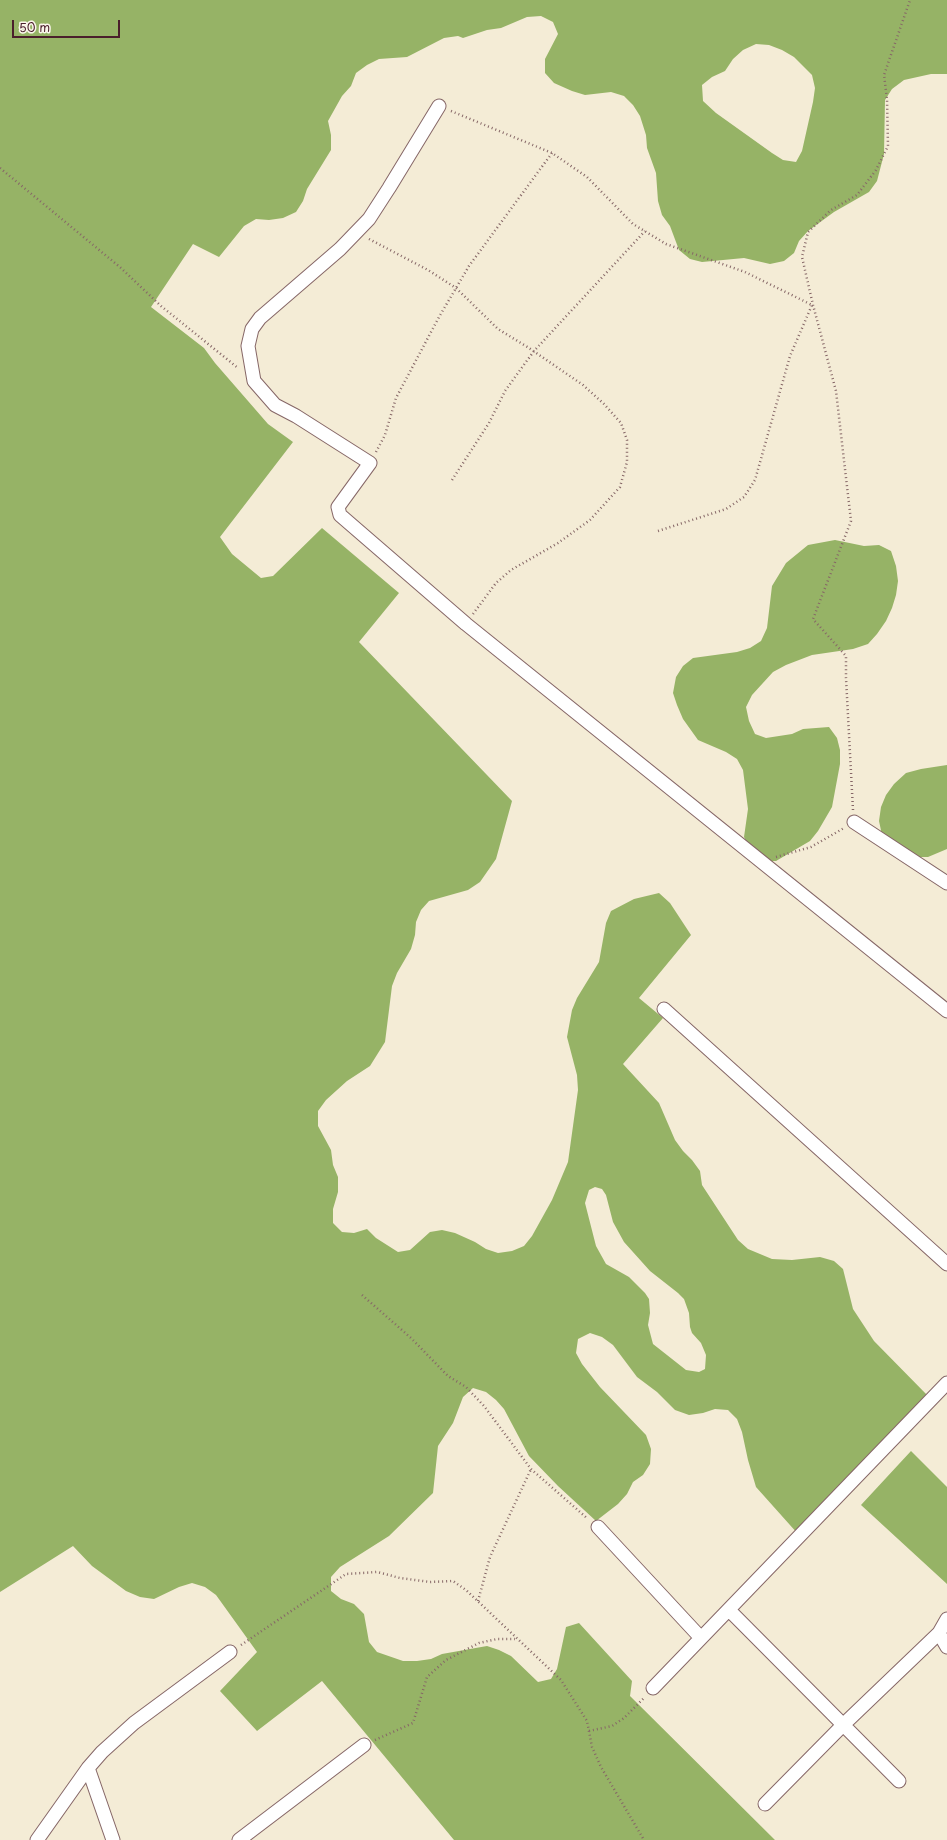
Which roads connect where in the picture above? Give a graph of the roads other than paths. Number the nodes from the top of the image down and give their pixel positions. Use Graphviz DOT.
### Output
graph roads {
  1 [pos="439,106"];
  2 [pos="854,822"];
  3 [pos="947,883"];
  4 [pos="664,1009"];
  5 [pos="947,1011"];
  6 [pos="947,1264"];
  7 [pos="947,1383"];
  8 [pos="598,1528"];
  9 [pos="729,1610"];
  10 [pos="947,1619"];
  11 [pos="939,1633"];
  12 [pos="701,1638"];
  13 [pos="947,1648"];
  14 [pos="230,1652"];
  15 [pos="653,1688"];
  16 [pos="843,1725"];
  17 [pos="364,1745"];
  18 [pos="88,1768"];
  19 [pos="899,1781"];
  20 [pos="765,1804"];
  21 [pos="38,1840"];
  22 [pos="113,1840"];
  23 [pos="239,1840"];
  1 -- 5 [label="street"];
  2 -- 3 [label="street"];
  4 -- 6 [label="street"];
  7 -- 9 [label="street"];
  8 -- 12 [label="street"];
  9 -- 12 [label="street"];
  9 -- 16 [label="street"];
  10 -- 11 [label="street"];
  11 -- 13 [label="street"];
  11 -- 16 [label="street"];
  12 -- 15 [label="street"];
  14 -- 18 [label="street"];
  16 -- 19 [label="street"];
  16 -- 20 [label="street"];
  17 -- 23 [label="street"];
  18 -- 21 [label="street"];
  18 -- 22 [label="street"];
}
